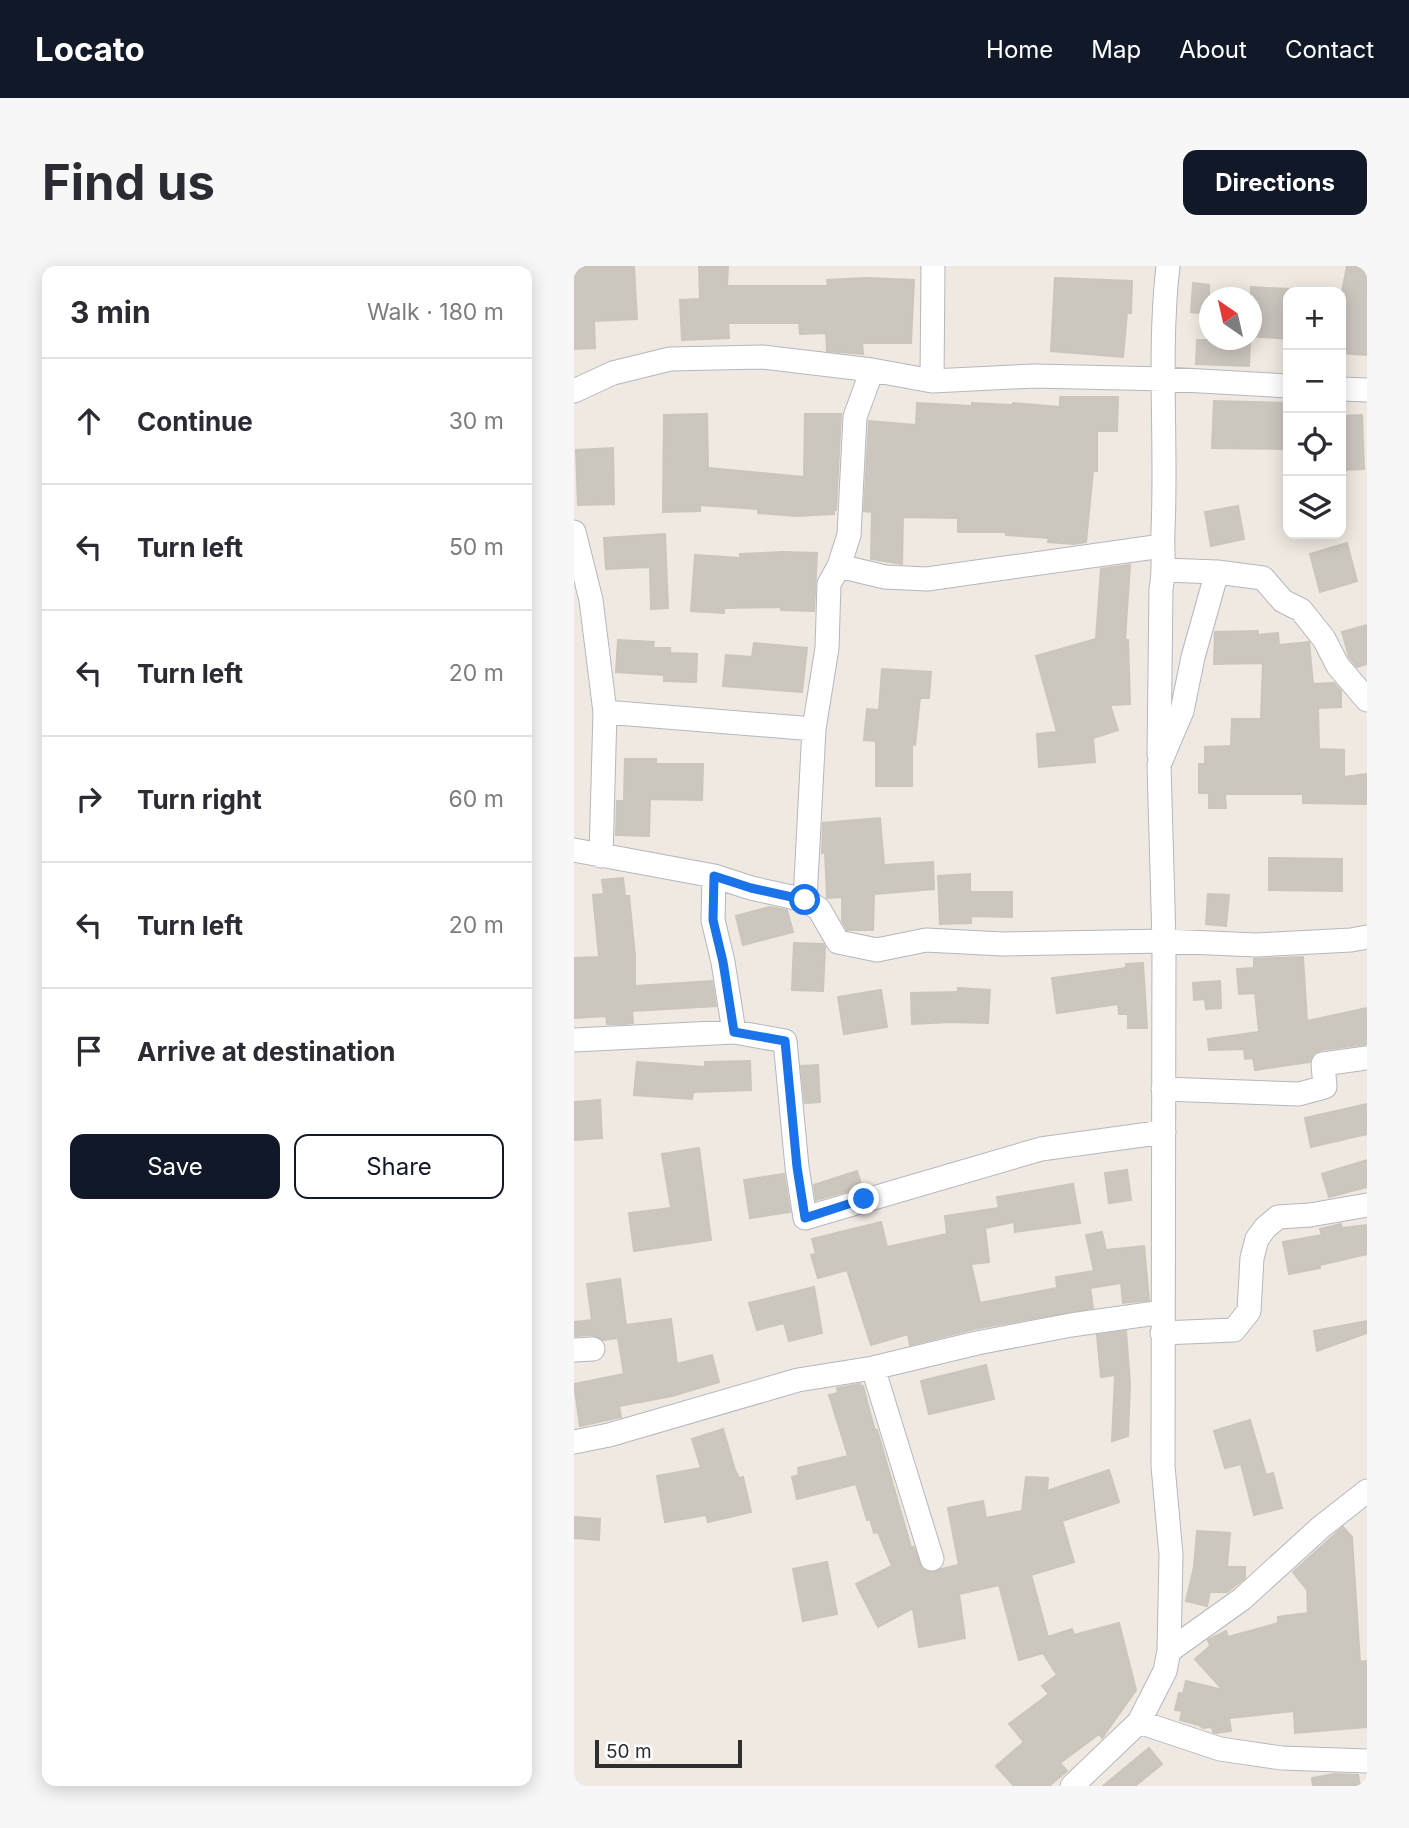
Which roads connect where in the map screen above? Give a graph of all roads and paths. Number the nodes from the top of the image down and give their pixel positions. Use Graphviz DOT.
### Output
graph roads {
  1 [pos="933,266"];
  2 [pos="1168,266"];
  3 [pos="872,370"];
  4 [pos="1165,379"];
  5 [pos="932,381"];
  6 [pos="1283,386"];
  7 [pos="1346,389"];
  8 [pos="1367,390"];
  9 [pos="574,391"];
  10 [pos="574,532"];
  11 [pos="1162,547"];
  12 [pos="839,566"];
  13 [pos="1165,570"];
  14 [pos="1217,572"];
  15 [pos="1367,700"];
  16 [pos="605,712"];
  17 [pos="814,729"];
  18 [pos="1158,765"];
  19 [pos="574,850"];
  20 [pos="601,856"];
  21 [pos="714,876"];
  22 [pos="805,900"];
  23 [pos="1367,936"];
  24 [pos="1164,941"];
  25 [pos="734,1032"];
  26 [pos="574,1040"];
  27 [pos="1367,1058"];
  28 [pos="1163,1089"];
  29 [pos="1164,1132"];
  30 [pos="1367,1205"];
  31 [pos="1162,1323"];
  32 [pos="873,1368"];
  33 [pos="574,1442"];
  34 [pos="1367,1492"];
  35 [pos="932,1559"];
  36 [pos="1169,1651"];
  37 [pos="1139,1722"];
  38 [pos="1367,1761"];
  39 [pos="1072,1786"];
  1 -- 5 [label="street"];
  2 -- 4 [label="street"];
  3 -- 5 [label="street"];
  3 -- 9 [label="street"];
  3 -- 12 [label="street"];
  4 -- 5 [label="street"];
  4 -- 6 [label="street"];
  4 -- 11 [label="street"];
  7 -- 8 [label="street"];
  10 -- 16 [label="street"];
  11 -- 12 [label="street"];
  11 -- 13 [label="street"];
  12 -- 17 [label="street"];
  13 -- 14 [label="street"];
  13 -- 18 [label="street"];
  14 -- 15 [label="street"];
  14 -- 18 [label="street"];
  16 -- 17 [label="street"];
  16 -- 20 [label="street"];
  17 -- 22 [label="street"];
  18 -- 24 [label="street"];
  19 -- 20 [label="street"];
  20 -- 21 [label="street"];
  21 -- 22 [label="street"];
  21 -- 25 [label="street"];
  22 -- 24 [label="street"];
  23 -- 24 [label="street"];
  24 -- 28 [label="street"];
  25 -- 26 [label="street"];
  25 -- 29 [label="street"];
  27 -- 28 [label="street"];
  28 -- 29 [label="street"];
  29 -- 31 [label="street"];
  30 -- 31 [label="street"];
  31 -- 32 [label="street"];
  31 -- 36 [label="street"];
  32 -- 33 [label="street"];
  32 -- 35 [label="street"];
  34 -- 36 [label="street"];
  36 -- 37 [label="street"];
  37 -- 38 [label="street"];
  37 -- 39 [label="street"];
}
